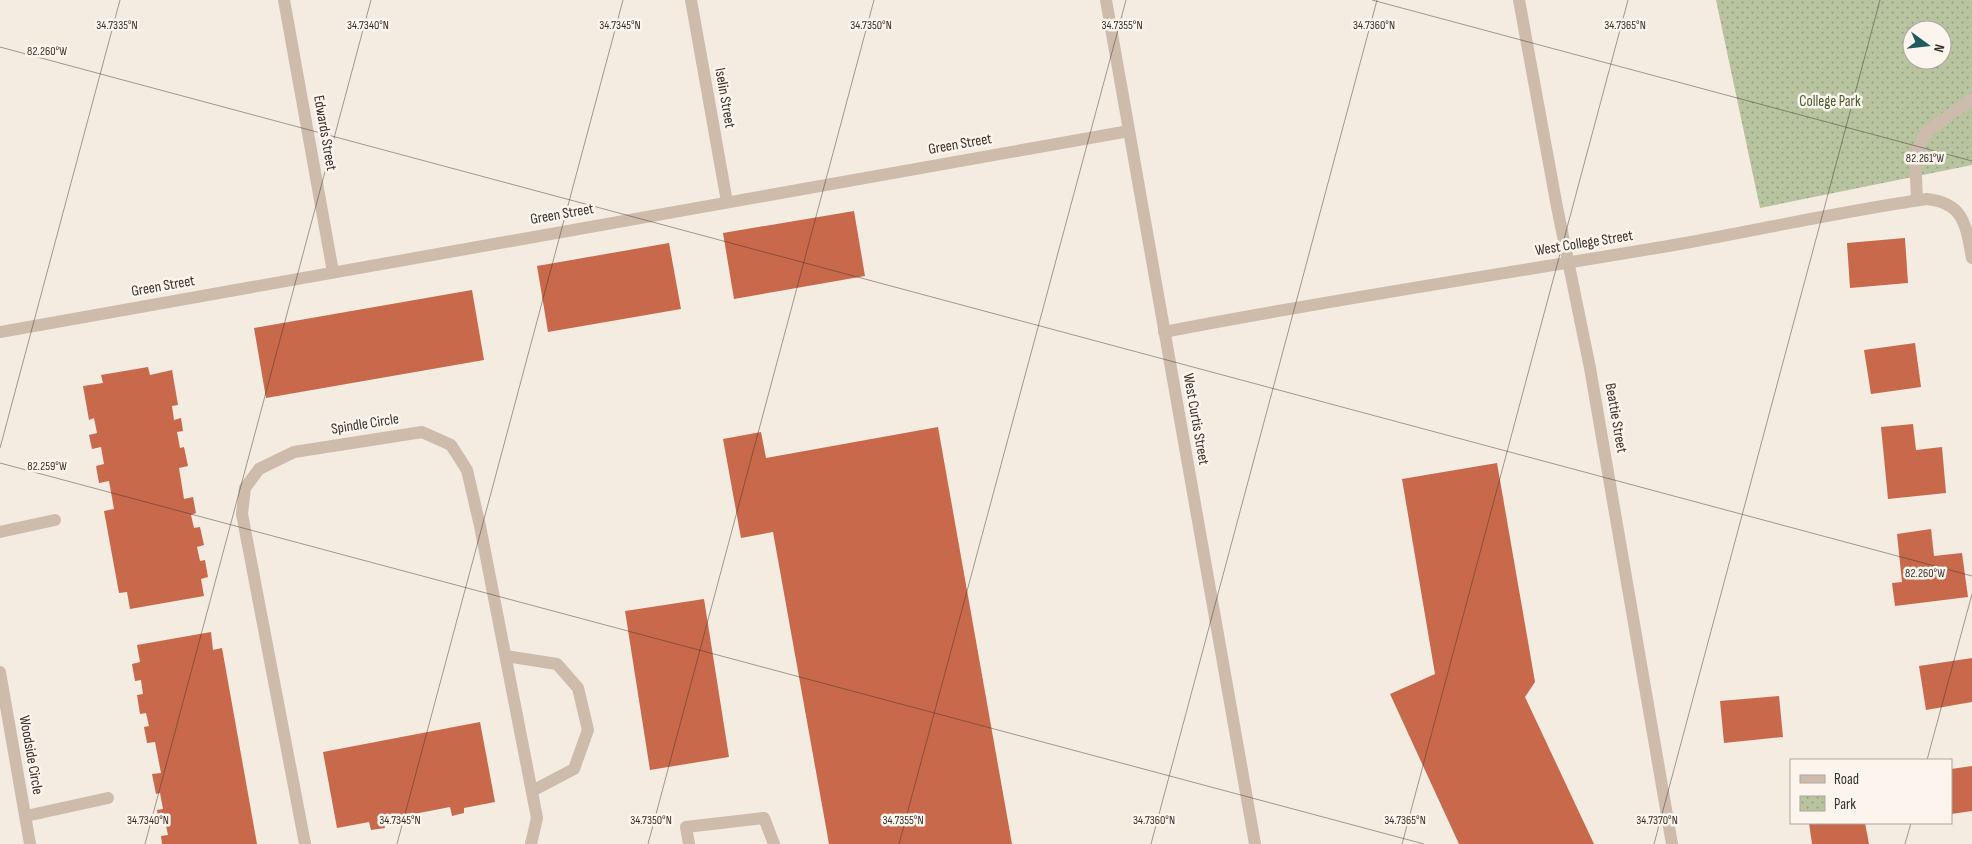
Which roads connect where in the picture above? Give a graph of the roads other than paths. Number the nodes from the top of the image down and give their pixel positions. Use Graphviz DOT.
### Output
graph roads {
  1 [pos="284,0"];
  2 [pos="690,0"];
  3 [pos="1106,0"];
  4 [pos="1519,0"];
  5 [pos="1972,99"];
  6 [pos="1129,130"];
  7 [pos="1917,200"];
  8 [pos="727,202"];
  9 [pos="1972,258"];
  10 [pos="1569,262"];
  11 [pos="333,272"];
  12 [pos="0,332"];
  13 [pos="1164,332"];
  14 [pos="55,520"];
  15 [pos="0,532"];
  16 [pos="506,656"];
  17 [pos="0,672"];
  18 [pos="532,791"];
  19 [pos="108,798"];
  20 [pos="26,816"];
  21 [pos="30,844"];
  22 [pos="305,844"];
  23 [pos="531,844"];
  24 [pos="689,844"];
  25 [pos="774,844"];
  26 [pos="1255,844"];
  27 [pos="1672,844"];
  1 -- 11 [label="street, Edwards Street"];
  2 -- 8 [label="street, Iselin Street"];
  3 -- 6 [label="street, West Curtis Street"];
  4 -- 10 [label="street, Beattie Street"];
  5 -- 7 [label="street"];
  6 -- 8 [label="street, Green Street"];
  6 -- 13 [label="street, West Curtis Street"];
  7 -- 9 [label="street, West College Street"];
  7 -- 10 [label="street, West College Street"];
  8 -- 11 [label="street, Green Street"];
  10 -- 13 [label="street, West College Street"];
  10 -- 27 [label="street, Beattie Street"];
  11 -- 12 [label="street, Green Street"];
  13 -- 26 [label="street, West Curtis Street"];
  14 -- 15 [label="street"];
  16 -- 18 [label="street, Spindle Circle"];
  16 -- 18 [label="street"];
  16 -- 22 [label="street, Spindle Circle"];
  17 -- 20 [label="street, Woodside Circle"];
  18 -- 23 [label="street, Spindle Circle"];
  19 -- 20 [label="street"];
  20 -- 21 [label="street, Woodside Circle"];
  24 -- 25 [label="street"];
}
